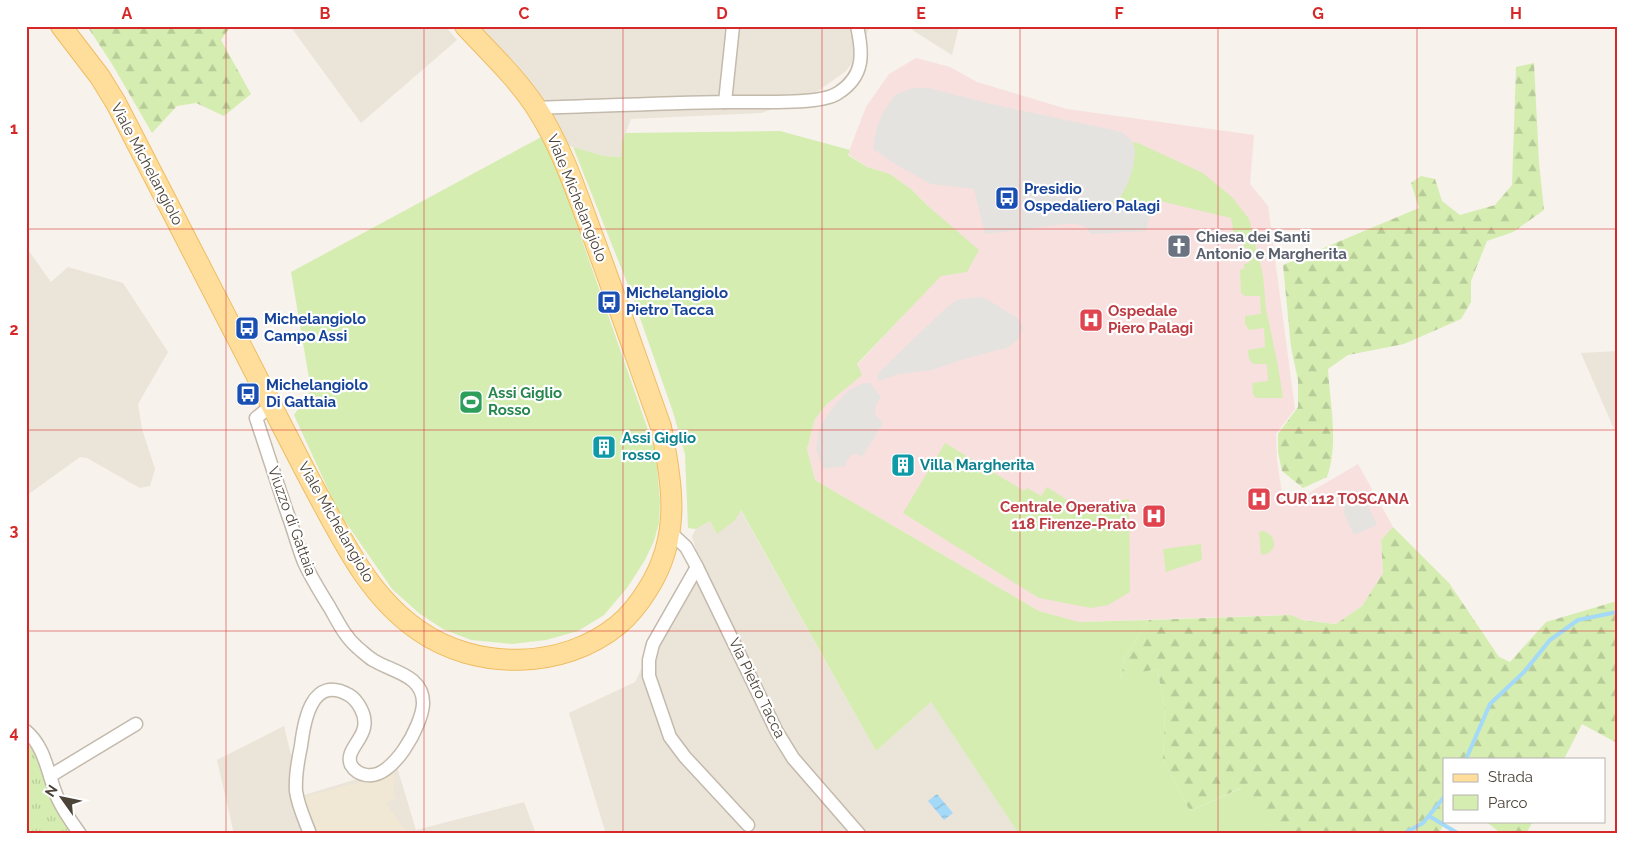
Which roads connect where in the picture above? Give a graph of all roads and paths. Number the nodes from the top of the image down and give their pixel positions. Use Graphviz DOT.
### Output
graph roads {
  1 [pos="61,26"];
  2 [pos="464,26"];
  3 [pos="733,26"];
  4 [pos="857,26"];
  5 [pos="725,102"];
  6 [pos="536,108"];
  7 [pos="271,406"];
  8 [pos="671,533"];
  9 [pos="697,567"];
  10 [pos="136,724"];
  11 [pos="26,730"];
  12 [pos="50,776"];
  13 [pos="748,824"];
  14 [pos="80,834"];
  15 [pos="310,834"];
  16 [pos="859,834"];
  1 -- 7 [label="main road, Viale Michelangiolo"];
  2 -- 6 [label="main road, Viale Michelangiolo"];
  3 -- 5 [label="street"];
  4 -- 5 [label="street"];
  5 -- 6 [label="street"];
  6 -- 8 [label="main road, Viale Michelangiolo"];
  7 -- 8 [label="main road, Viale Michelangiolo"];
  7 -- 15 [label="street, Viuzzo di Gattaia"];
  8 -- 9 [label="street, Via Pietro Tacca"];
  9 -- 13 [label="street"];
  9 -- 16 [label="street, Via Pietro Tacca"];
  10 -- 12 [label="street"];
  11 -- 12 [label="street"];
  12 -- 14 [label="street"];
}
